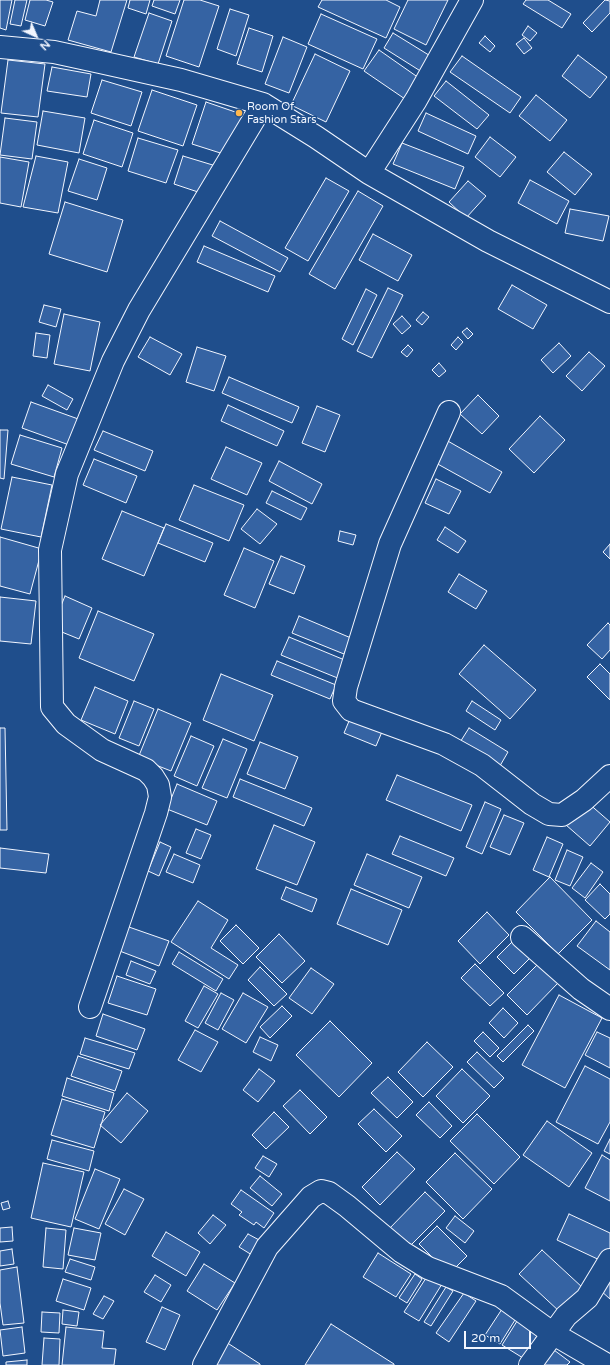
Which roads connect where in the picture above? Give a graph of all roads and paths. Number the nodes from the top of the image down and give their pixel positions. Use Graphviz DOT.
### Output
graph roads {
  1 [pos="472,0"];
  2 [pos="0,47"];
  3 [pos="263,104"];
  4 [pos="369,173"];
  5 [pos="610,302"];
  6 [pos="449,412"];
  7 [pos="610,776"];
  8 [pos="522,937"];
  9 [pos="90,1007"];
  10 [pos="610,1009"];
  11 [pos="610,1260"];
  12 [pos="552,1333"];
  13 [pos="204,1365"];
  14 [pos="530,1365"];
  15 [pos="607,1365"];
  1 -- 4 [label="street"];
  2 -- 3 [label="street"];
  3 -- 4 [label="street"];
  3 -- 9 [label="street"];
  4 -- 5 [label="street"];
  6 -- 7 [label="street"];
  8 -- 10 [label="street"];
  11 -- 12 [label="street"];
  12 -- 13 [label="street"];
  12 -- 14 [label="street"];
  12 -- 15 [label="street"];
}
